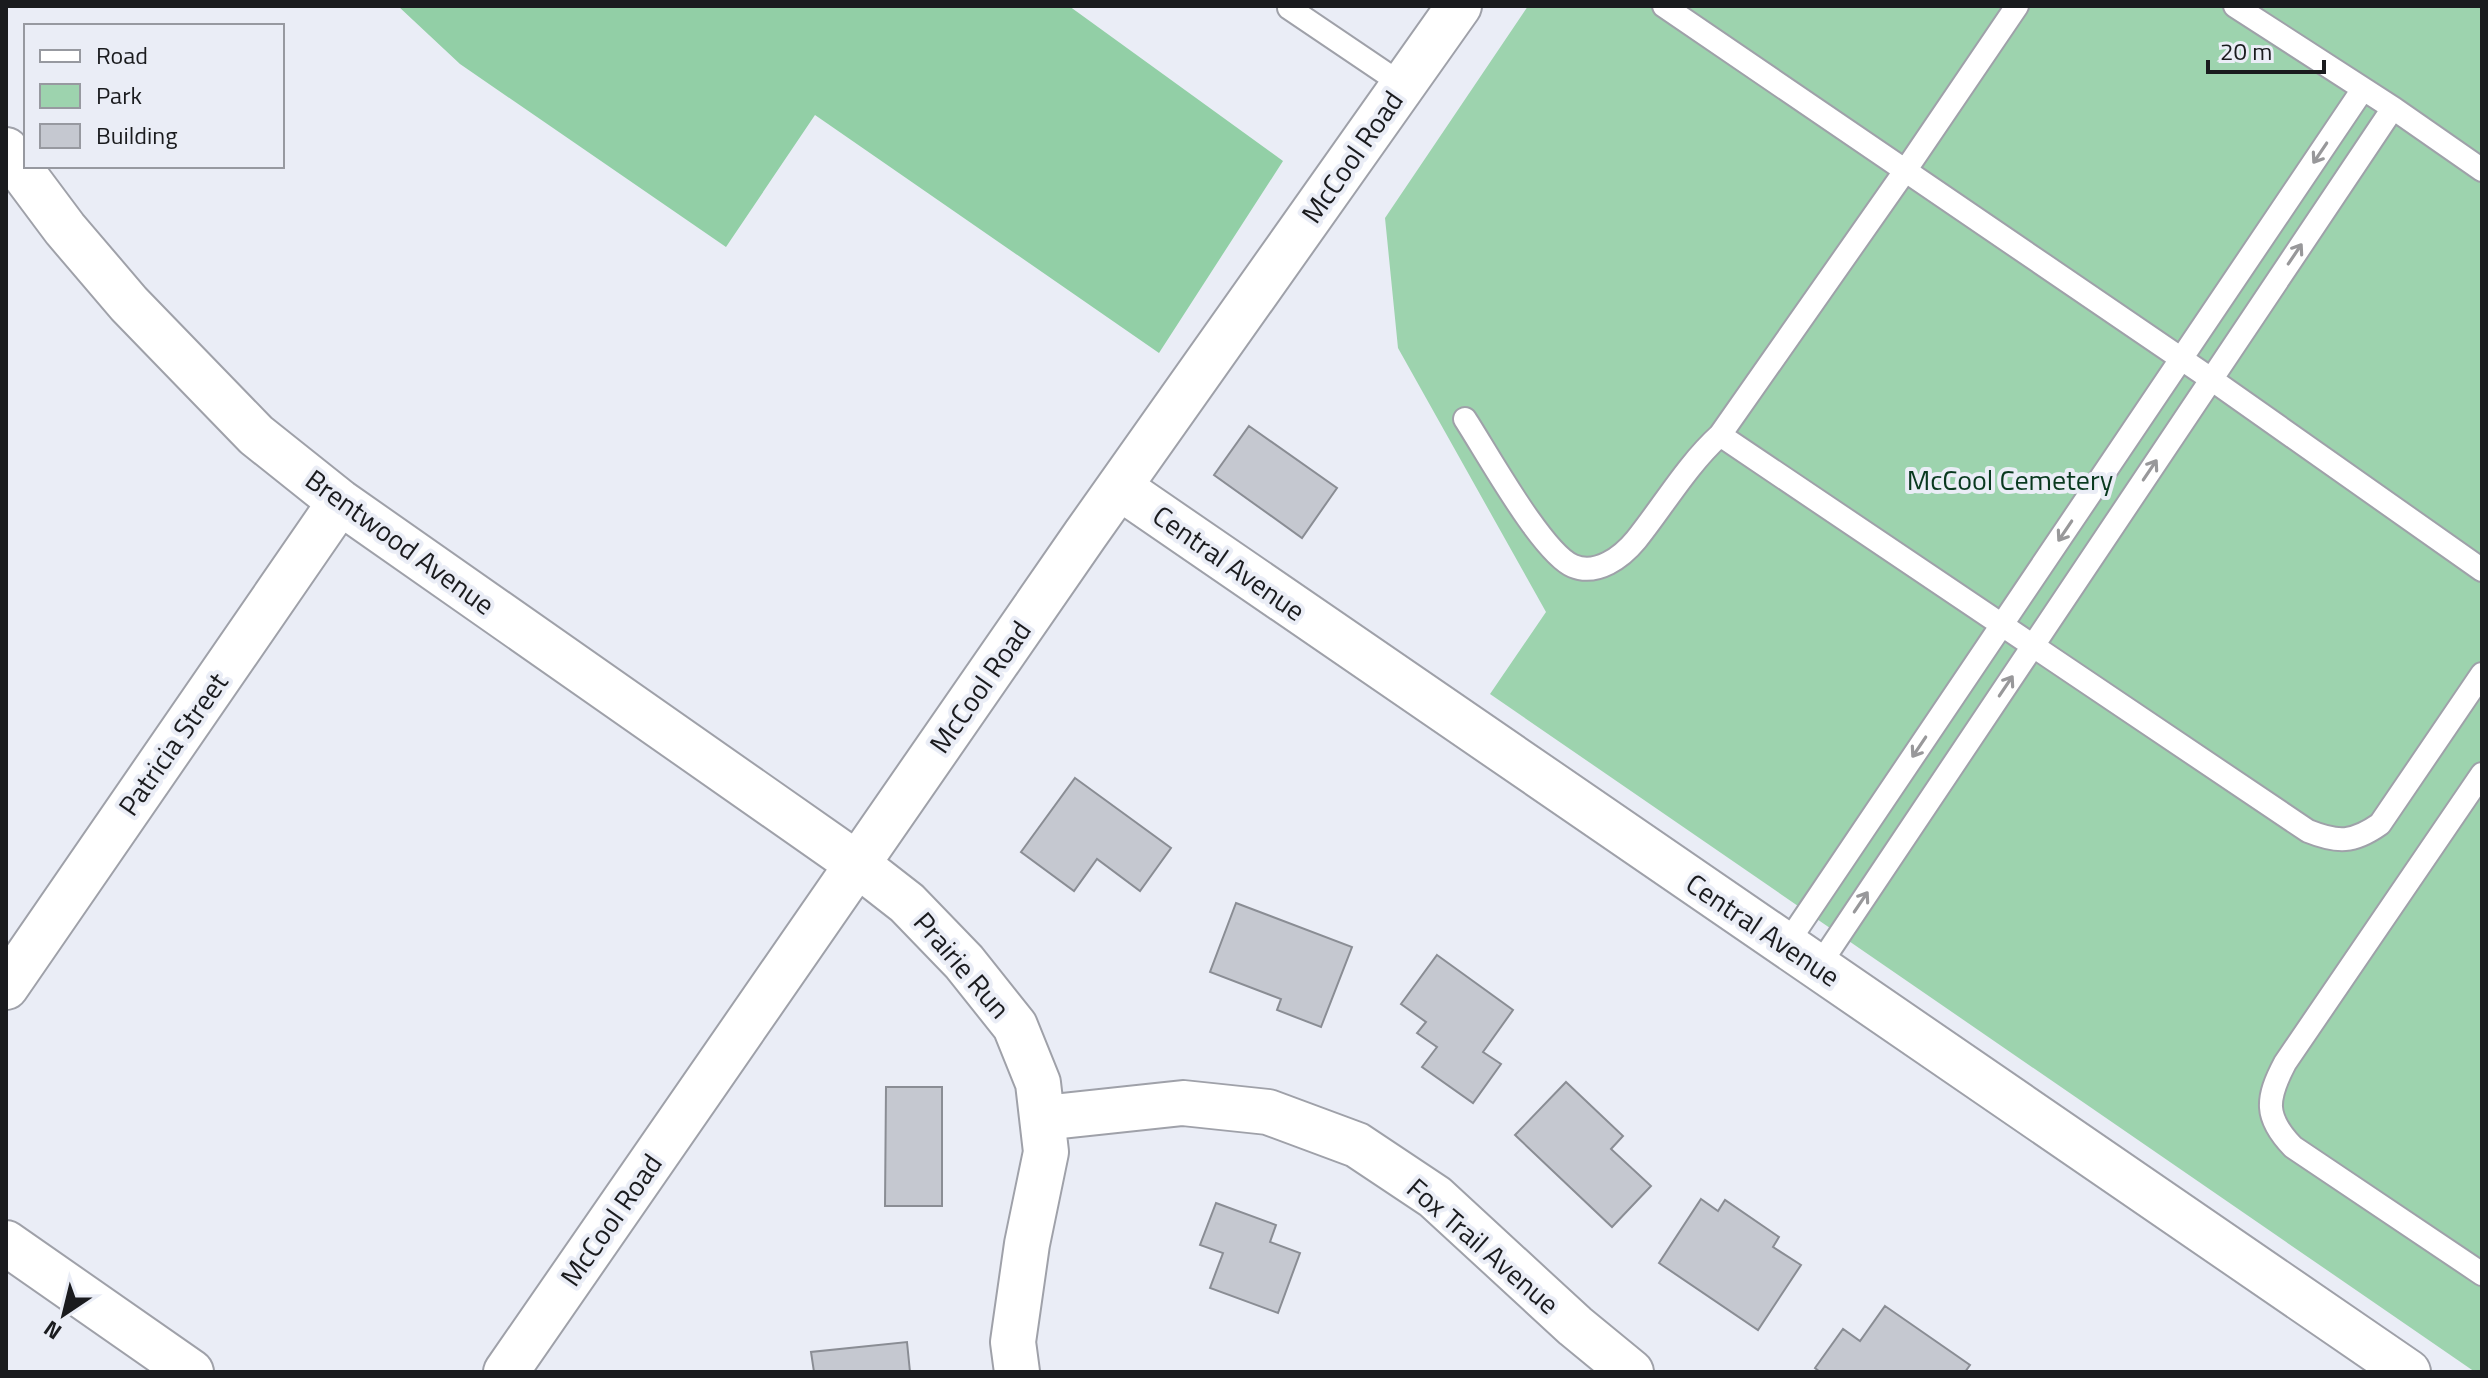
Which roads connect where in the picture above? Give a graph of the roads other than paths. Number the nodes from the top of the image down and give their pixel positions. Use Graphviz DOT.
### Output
graph roads {
  1 [pos="1291,6"];
  2 [pos="1459,6"];
  3 [pos="1664,6"];
  4 [pos="2017,6"];
  5 [pos="2235,6"];
  6 [pos="1403,85"];
  7 [pos="2363,89"];
  8 [pos="2393,108"];
  9 [pos="6,150"];
  10 [pos="2482,170"];
  11 [pos="1905,171"];
  12 [pos="2181,359"];
  13 [pos="2211,379"];
  14 [pos="1465,419"];
  15 [pos="1720,435"];
  16 [pos="1119,487"];
  17 [pos="340,502"];
  18 [pos="2482,570"];
  19 [pos="2002,624"];
  20 [pos="2033,645"];
  21 [pos="2482,674"];
  22 [pos="2482,774"];
  23 [pos="857,864"];
  24 [pos="1802,956"];
  25 [pos="6,987"];
  26 [pos="1043,1118"];
  27 [pos="6,1243"];
  28 [pos="2482,1274"];
  29 [pos="191,1372"];
  30 [pos="506,1372"];
  31 [pos="1017,1372"];
  32 [pos="1631,1372"];
  33 [pos="2408,1372"];
  1 -- 6 [label="lane"];
  2 -- 6 [label="street, McCool Road"];
  3 -- 11 [label="lane"];
  4 -- 11 [label="lane"];
  5 -- 7 [label="lane"];
  6 -- 16 [label="street, McCool Road"];
  7 -- 8 [label="lane"];
  7 -- 12 [label="lane, one-way"];
  8 -- 10 [label="lane"];
  13 -- 8 [label="lane, one-way"];
  9 -- 17 [label="street, Brentwood Avenue"];
  11 -- 12 [label="lane"];
  11 -- 15 [label="lane"];
  12 -- 13 [label="lane"];
  12 -- 19 [label="lane, one-way"];
  13 -- 18 [label="lane"];
  20 -- 13 [label="lane, one-way"];
  14 -- 15 [label="lane"];
  15 -- 19 [label="lane"];
  16 -- 23 [label="street, McCool Road"];
  16 -- 24 [label="street, Central Avenue"];
  17 -- 23 [label="street, Brentwood Avenue"];
  17 -- 25 [label="street, Patricia Street"];
  19 -- 20 [label="lane"];
  19 -- 24 [label="lane, one-way"];
  20 -- 21 [label="lane"];
  24 -- 20 [label="lane, one-way"];
  22 -- 28 [label="lane"];
  23 -- 26 [label="street, Prairie Run"];
  23 -- 30 [label="street, McCool Road"];
  24 -- 33 [label="street, Central Avenue"];
  26 -- 31 [label="street, Prairie Run"];
  26 -- 32 [label="street, Fox Trail Avenue"];
  27 -- 29 [label="street"];
}
